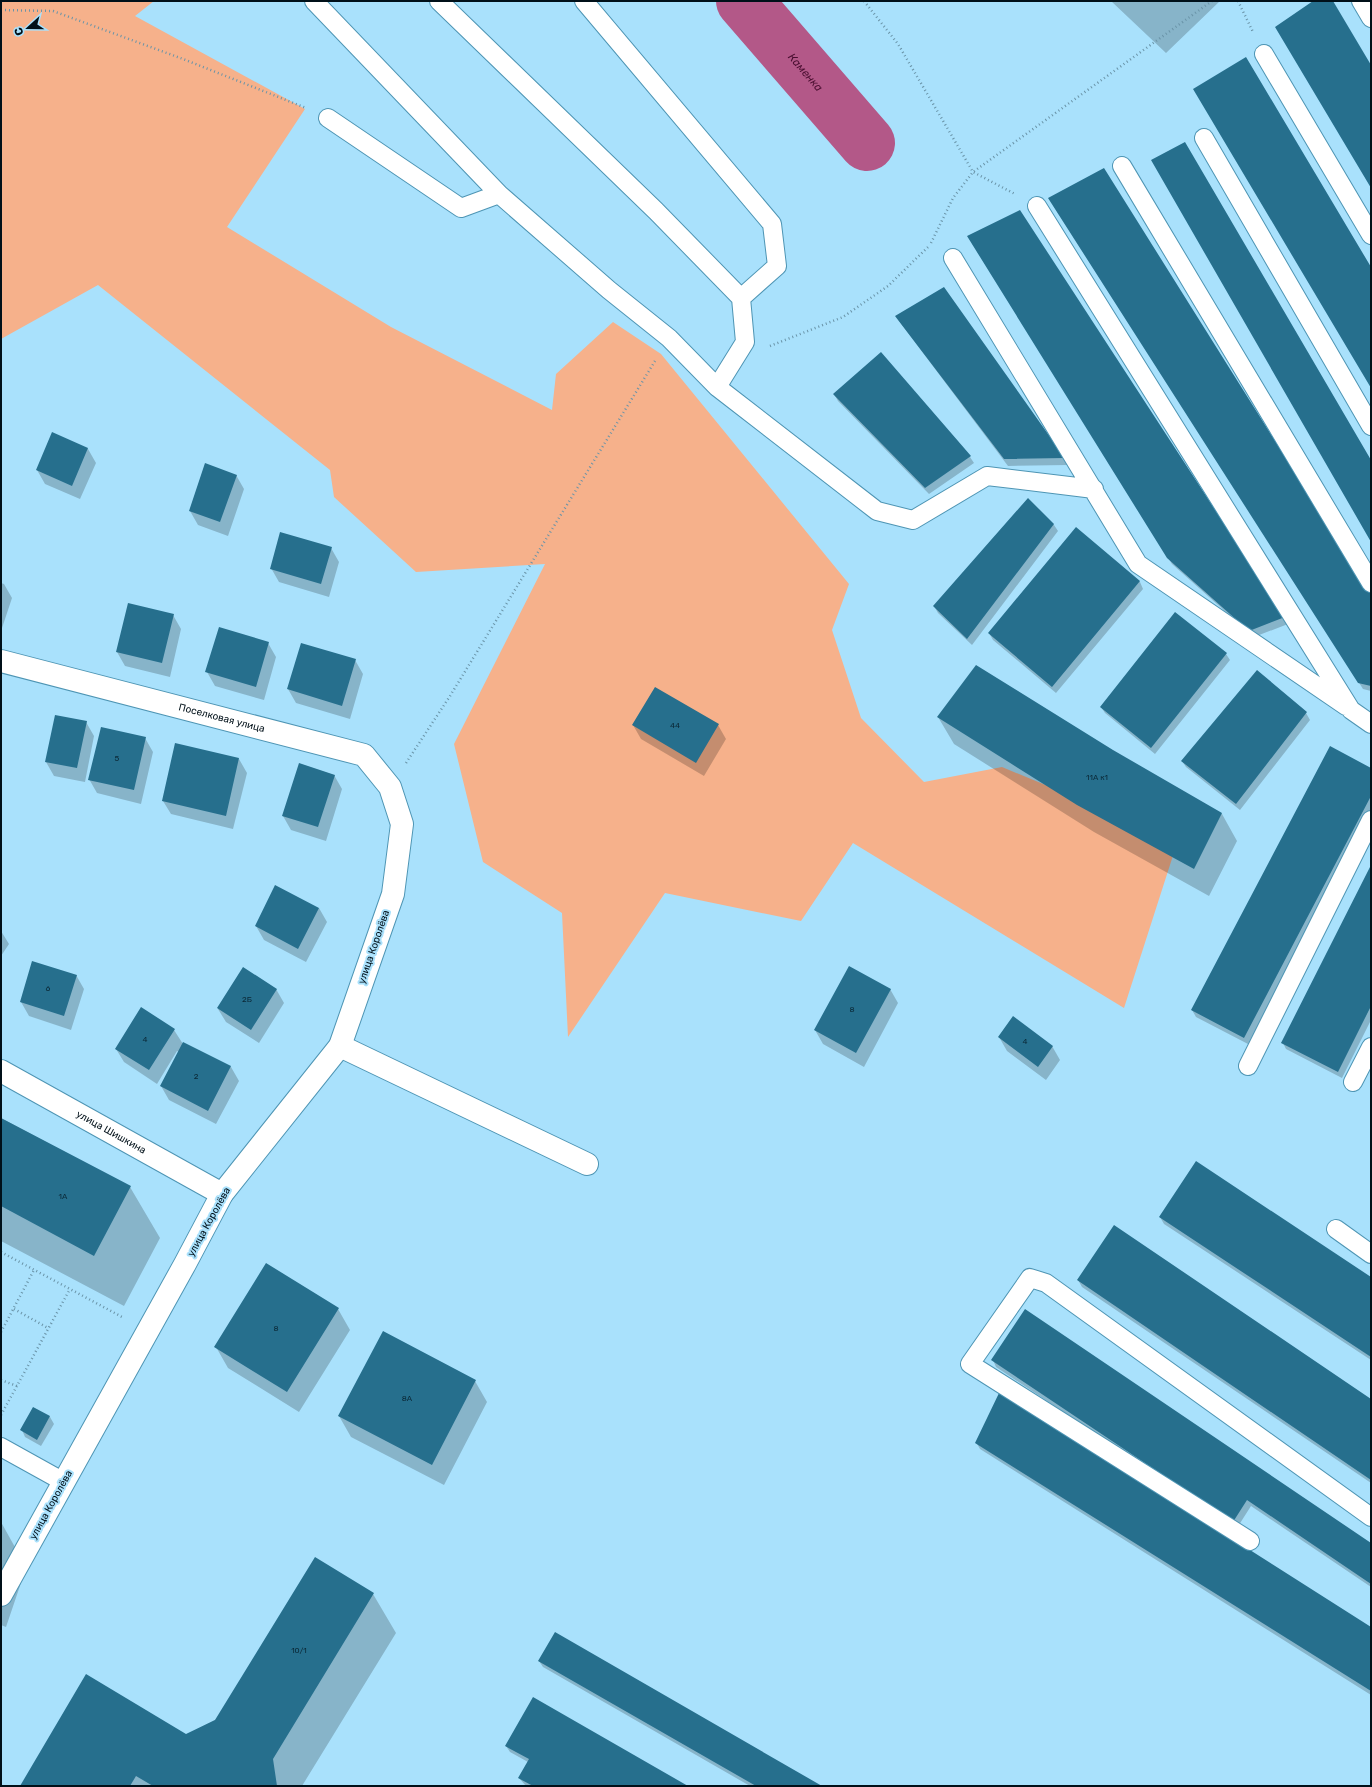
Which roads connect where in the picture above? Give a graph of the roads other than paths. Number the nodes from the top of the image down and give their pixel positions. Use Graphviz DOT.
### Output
graph roads {
  1 [pos="314,1"];
  2 [pos="439,1"];
  3 [pos="584,1"];
  4 [pos="1361,1"];
  5 [pos="1371,18"];
  6 [pos="1264,54"];
  7 [pos="328,118"];
  8 [pos="1204,138"];
  9 [pos="1122,166"];
  10 [pos="499,194"];
  11 [pos="1037,206"];
  12 [pos="1371,235"];
  13 [pos="953,258"];
  14 [pos="741,298"];
  15 [pos="717,387"];
  16 [pos="1371,426"];
  17 [pos="1094,489"];
  18 [pos="1371,583"];
  19 [pos="1,661"];
  20 [pos="1351,710"];
  21 [pos="1371,724"];
  22 [pos="1371,820"];
  23 [pos="402,824"];
  24 [pos="340,1046"];
  25 [pos="1371,1048"];
  26 [pos="1248,1066"];
  27 [pos="1,1071"];
  28 [pos="1353,1082"];
  29 [pos="587,1164"];
  30 [pos="222,1194"];
  31 [pos="1336,1229"];
  32 [pos="1371,1254"];
  33 [pos="1,1448"];
  34 [pos="64,1482"];
  35 [pos="1371,1517"];
  36 [pos="1250,1541"];
  37 [pos="1,1595"];
  1 -- 10 [label="lane"];
  2 -- 14 [label="lane"];
  3 -- 14 [label="lane"];
  4 -- 5 [label="lane"];
  6 -- 12 [label="lane"];
  7 -- 10 [label="lane"];
  8 -- 16 [label="lane"];
  9 -- 18 [label="lane"];
  10 -- 15 [label="lane"];
  11 -- 20 [label="lane"];
  13 -- 17 [label="lane"];
  14 -- 15 [label="lane"];
  15 -- 17 [label="lane"];
  17 -- 20 [label="lane"];
  19 -- 23 [label="street, Поселковая улица"];
  20 -- 21 [label="lane"];
  22 -- 26 [label="lane"];
  23 -- 24 [label="street, улица Королёва"];
  24 -- 29 [label="street"];
  24 -- 30 [label="street, улица Королёва"];
  25 -- 28 [label="lane"];
  27 -- 30 [label="street, улица Шишкина"];
  30 -- 34 [label="street, улица Королёва"];
  31 -- 32 [label="lane"];
  33 -- 34 [label="lane"];
  34 -- 37 [label="street, улица Королёва"];
  35 -- 36 [label="lane"];
}
